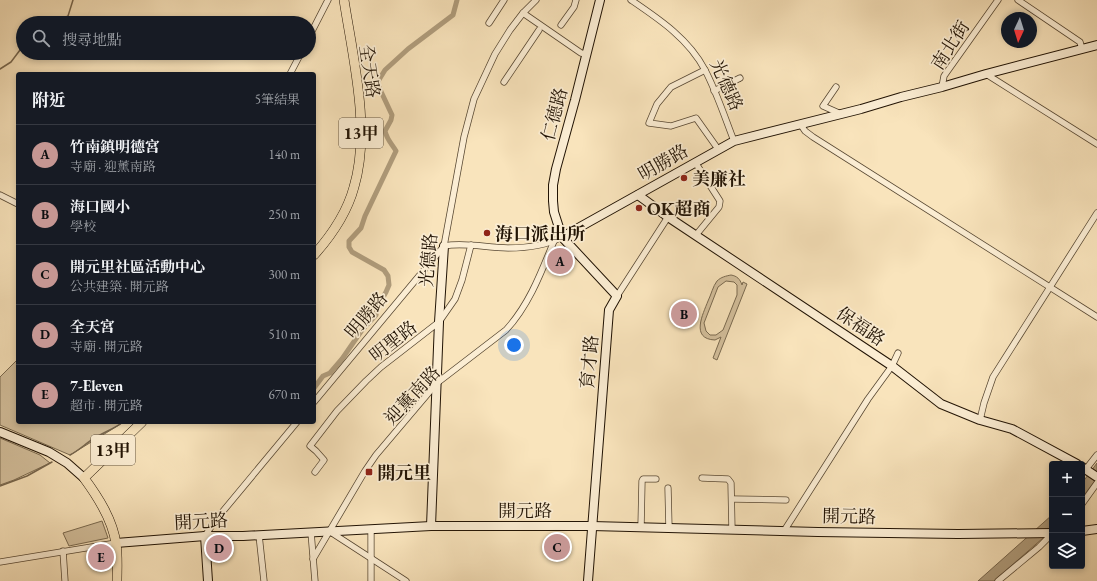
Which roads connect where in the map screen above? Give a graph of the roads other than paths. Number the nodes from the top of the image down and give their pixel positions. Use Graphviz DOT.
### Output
graph roads {
  1 [pos="328,0"];
  2 [pos="344,0"];
  3 [pos="504,0"];
  4 [pos="536,0"];
  5 [pos="576,0"];
  6 [pos="600,0"];
  7 [pos="631,0"];
  8 [pos="998,0"];
  9 [pos="1018,0"];
  10 [pos="523,13"];
  11 [pos="316,23"];
  12 [pos="490,23"];
  13 [pos="561,25"];
  14 [pos="539,30"];
  15 [pos="1097,45"];
  16 [pos="1082,49"];
  17 [pos="586,54"];
  18 [pos="297,60"];
  19 [pos="705,70"];
  20 [pos="291,72"];
  21 [pos="986,74"];
  22 [pos="740,78"];
  23 [pos="504,82"];
  24 [pos="836,87"];
  25 [pos="942,87"];
  26 [pos="714,91"];
  27 [pos="841,114"];
  28 [pos="801,125"];
  29 [pos="734,141"];
  30 [pos="1097,144"];
  31 [pos="718,149"];
  32 [pos="695,162"];
  33 [pos="0,195"];
  34 [pos="638,195"];
  35 [pos="16,203"];
  36 [pos="1097,213"];
  37 [pos="668,217"];
  38 [pos="696,235"];
  39 [pos="562,237"];
  40 [pos="554,241"];
  41 [pos="471,245"];
  42 [pos="444,246"];
  43 [pos="316,253"];
  44 [pos="1049,288"];
  45 [pos="617,296"];
  46 [pos="1097,317"];
  47 [pos="439,322"];
  48 [pos="898,353"];
  49 [pos="892,366"];
  50 [pos="437,383"];
  51 [pos="316,400"];
  52 [pos="980,420"];
  53 [pos="140,424"];
  54 [pos="295,424"];
  55 [pos="0,432"];
  56 [pos="1097,455"];
  57 [pos="1072,461"];
  58 [pos="1085,467"];
  59 [pos="1085,469"];
  60 [pos="315,472"];
  61 [pos="1097,477"];
  62 [pos="84,478"];
  63 [pos="702,478"];
  64 [pos="656,479"];
  65 [pos="1097,483"];
  66 [pos="668,488"];
  67 [pos="732,499"];
  68 [pos="786,500"];
  69 [pos="1085,500"];
  70 [pos="431,526"];
  71 [pos="592,526"];
  72 [pos="641,527"];
  73 [pos="669,528"];
  74 [pos="371,529"];
  75 [pos="1097,529"];
  76 [pos="732,530"];
  77 [pos="329,531"];
  78 [pos="784,531"];
  79 [pos="1085,531"];
  80 [pos="311,532"];
  81 [pos="1049,533"];
  82 [pos="259,535"];
  83 [pos="205,536"];
  84 [pos="1049,536"];
  85 [pos="116,543"];
  86 [pos="63,551"];
  87 [pos="313,559"];
  88 [pos="370,559"];
  89 [pos="0,562"];
  90 [pos="65,581"];
  91 [pos="117,581"];
  92 [pos="208,581"];
  93 [pos="264,581"];
  94 [pos="315,581"];
  95 [pos="371,581"];
  96 [pos="406,581"];
  97 [pos="588,581"];
  98 [pos="998,581"];
  1 -- 11 [label="street"];
  2 -- 43 [label="main road, 全天路 / 13甲"];
  3 -- 12 [label="street"];
  4 -- 10 [label="street, 光德路"];
  5 -- 13 [label="street"];
  6 -- 17 [label="street, 仁德路"];
  7 -- 19 [label="street, 光德路"];
  8 -- 25 [label="street, 南北街"];
  9 -- 16 [label="street"];
  10 -- 17 [label="street"];
  10 -- 42 [label="street, 光德路"];
  14 -- 23 [label="street"];
  15 -- 16 [label="street, 明勝路"];
  16 -- 21 [label="street, 明勝路"];
  17 -- 39 [label="street, 仁德路"];
  18 -- 20 [label="street"];
  19 -- 26 [label="street, 光德路"];
  19 -- 31 [label="street"];
  21 -- 25 [label="street, 明勝路"];
  21 -- 30 [label="street"];
  22 -- 26 [label="street"];
  24 -- 27 [label="street"];
  25 -- 27 [label="street, 明勝路"];
  26 -- 29 [label="street, 光德路"];
  27 -- 28 [label="street, 明勝路"];
  28 -- 29 [label="street, 明勝路"];
  28 -- 44 [label="street"];
  29 -- 31 [label="street, 明勝路"];
  31 -- 32 [label="street, 明勝路"];
  32 -- 34 [label="street, 明勝路"];
  32 -- 38 [label="street"];
  33 -- 35 [label="street"];
  34 -- 37 [label="street, 保福路"];
  34 -- 39 [label="street, 明勝路"];
  36 -- 44 [label="street"];
  37 -- 38 [label="street, 保福路"];
  37 -- 45 [label="street, 育才路"];
  38 -- 49 [label="street, 保福路"];
  39 -- 40 [label="street, 明勝路"];
  39 -- 45 [label="street"];
  40 -- 41 [label="street, 明勝路"];
  40 -- 50 [label="street, 迎薰南路"];
  41 -- 42 [label="street, 明勝路"];
  41 -- 47 [label="street, 明聖路"];
  42 -- 47 [label="street, 光德路"];
  42 -- 51 [label="street, 明勝路"];
  44 -- 46 [label="street"];
  44 -- 52 [label="street"];
  45 -- 71 [label="street, 育才路"];
  47 -- 50 [label="street, 光德路"];
  47 -- 60 [label="street, 明聖路"];
  48 -- 49 [label="street"];
  49 -- 52 [label="street, 保福路"];
  49 -- 78 [label="street"];
  50 -- 70 [label="street, 光德路"];
  50 -- 77 [label="street, 迎薰南路"];
  52 -- 57 [label="street, 保福路"];
  53 -- 62 [label="main road, 13甲"];
  54 -- 83 [label="street"];
  55 -- 62 [label="street"];
  56 -- 58 [label="street"];
  59 -- 61 [label="street"];
  62 -- 85 [label="main road, 13甲"];
  63 -- 67 [label="street"];
  64 -- 72 [label="street"];
  65 -- 69 [label="street"];
  66 -- 73 [label="street"];
  67 -- 68 [label="street"];
  67 -- 76 [label="street"];
  70 -- 71 [label="street, 開元路"];
  70 -- 74 [label="street, 開元路"];
  71 -- 72 [label="street, 開元路"];
  71 -- 97 [label="street, 育才路"];
  72 -- 73 [label="street, 開元路"];
  73 -- 76 [label="street, 開元路"];
  74 -- 77 [label="street, 開元路"];
  74 -- 88 [label="street"];
  75 -- 79 [label="street"];
  76 -- 78 [label="street, 開元路"];
  77 -- 80 [label="street, 開元路"];
  77 -- 87 [label="street, 迎薰南路"];
  77 -- 88 [label="street"];
  78 -- 81 [label="street, 開元路"];
  80 -- 82 [label="street, 開元路"];
  80 -- 87 [label="street"];
  82 -- 83 [label="street, 開元路"];
  82 -- 93 [label="street"];
  83 -- 85 [label="street, 開元路"];
  83 -- 92 [label="street"];
  84 -- 98 [label="street"];
  85 -- 86 [label="street, 開元路"];
  85 -- 91 [label="main road, 13甲"];
  86 -- 89 [label="street, 開元路"];
  86 -- 90 [label="street"];
  87 -- 94 [label="street"];
  88 -- 95 [label="street"];
  88 -- 96 [label="street"];
}
